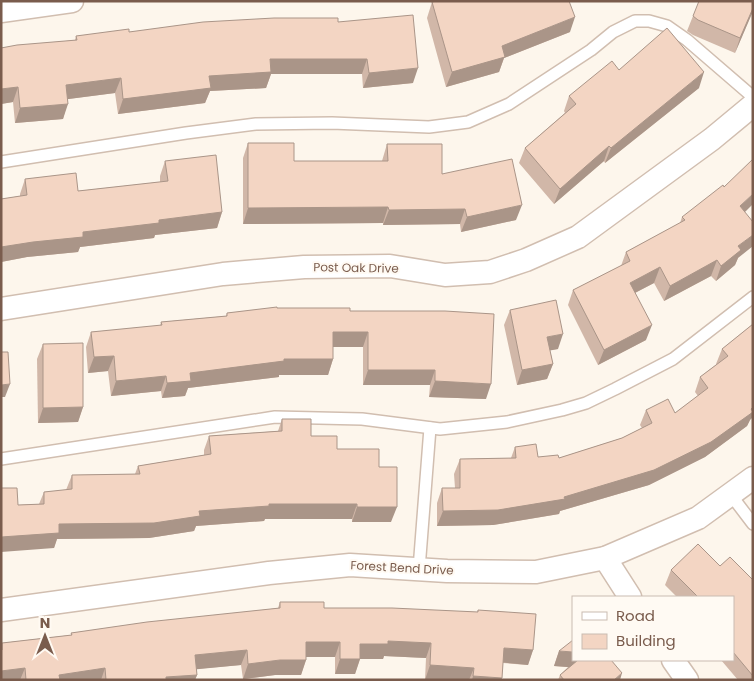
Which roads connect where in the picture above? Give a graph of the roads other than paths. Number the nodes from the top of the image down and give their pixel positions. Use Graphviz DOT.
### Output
graph roads {
  1 [pos="72,1"];
  2 [pos="1,11"];
  3 [pos="753,97"];
  4 [pos="753,105"];
  5 [pos="1,162"];
  6 [pos="753,297"];
  7 [pos="1,309"];
  8 [pos="430,428"];
  9 [pos="1,459"];
  10 [pos="753,478"];
  11 [pos="731,495"];
  12 [pos="753,524"];
  13 [pos="606,558"];
  14 [pos="420,569"];
  15 [pos="629,596"];
  16 [pos="1,610"];
  17 [pos="674,661"];
  18 [pos="687,680"];
  1 -- 2 [label="street"];
  3 -- 5 [label="lane"];
  4 -- 7 [label="street, Post Oak Drive"];
  6 -- 8 [label="lane"];
  8 -- 9 [label="lane"];
  8 -- 14 [label="lane"];
  10 -- 11 [label="street, Forest Bend Drive"];
  11 -- 12 [label="lane"];
  11 -- 13 [label="street, Forest Bend Drive"];
  13 -- 14 [label="street, Forest Bend Drive"];
  13 -- 15 [label="street"];
  14 -- 16 [label="street, Forest Bend Drive"];
  17 -- 18 [label="street"];
}
